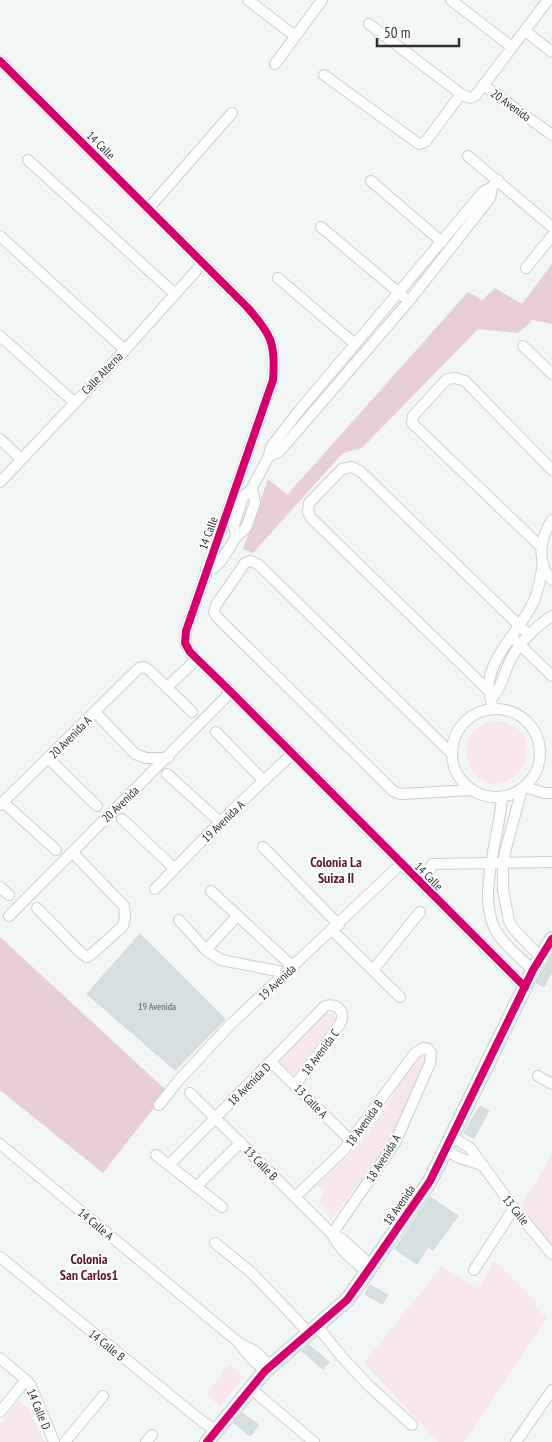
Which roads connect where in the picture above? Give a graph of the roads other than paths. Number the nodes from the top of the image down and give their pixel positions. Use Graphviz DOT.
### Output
graph roads {
  1 [pos="248,0"];
  2 [pos="322,0"];
  3 [pos="451,0"];
  4 [pos="548,0"];
  5 [pos="369,24"];
  6 [pos="525,31"];
  7 [pos="295,36"];
  8 [pos="512,47"];
  9 [pos="552,52"];
  10 [pos="0,61"];
  11 [pos="275,64"];
  12 [pos="324,75"];
  13 [pos="483,85"];
  14 [pos="461,94"];
  15 [pos="232,113"];
  16 [pos="552,135"];
  17 [pos="468,156"];
  18 [pos="28,160"];
  19 [pos="371,182"];
  20 [pos="495,184"];
  21 [pos="148,209"];
  22 [pos="321,226"];
  23 [pos="552,227"];
  24 [pos="0,236"];
  25 [pos="552,236"];
  26 [pos="442,242"];
  27 [pos="203,263"];
  28 [pos="526,268"];
  29 [pos="278,278"];
  30 [pos="400,293"];
  31 [pos="175,294"];
  32 [pos="409,301"];
  33 [pos="0,336"];
  34 [pos="355,344"];
  35 [pos="523,346"];
  36 [pos="125,350"];
  37 [pos="552,374"];
  38 [pos="74,402"];
  39 [pos="298,412"];
  40 [pos="307,419"];
  41 [pos="0,440"];
  42 [pos="270,456"];
  43 [pos="21,459"];
  44 [pos="552,470"];
  45 [pos="0,482"];
  46 [pos="252,488"];
  47 [pos="552,520"];
  48 [pos="236,537"];
  49 [pos="541,547"];
  50 [pos="543,564"];
  51 [pos="206,569"];
  52 [pos="552,580"];
  53 [pos="552,616"];
  54 [pos="518,626"];
  55 [pos="528,634"];
  56 [pos="515,641"];
  57 [pos="197,659"];
  58 [pos="552,676"];
  59 [pos="168,687"];
  60 [pos="231,692"];
  61 [pos="491,699"];
  62 [pos="95,712"];
  63 [pos="192,712"];
  64 [pos="216,732"];
  65 [pos="292,754"];
  66 [pos="452,754"];
  67 [pos="48,758"];
  68 [pos="168,758"];
  69 [pos="167,774"];
  70 [pos="264,780"];
  71 [pos="523,788"];
  72 [pos="473,790"];
  73 [pos="552,793"];
  74 [pos="502,797"];
  75 [pos="2,803"];
  76 [pos="98,806"];
  77 [pos="122,819"];
  78 [pos="220,822"];
  79 [pos="263,847"];
  80 [pos="56,850"];
  81 [pos="72,852"];
  82 [pos="490,862"];
  83 [pos="552,862"];
  84 [pos="503,863"];
  85 [pos="401,864"];
  86 [pos="174,868"];
  87 [pos="430,870"];
  88 [pos="0,887"];
  89 [pos="155,889"];
  90 [pos="211,891"];
  91 [pos="9,896"];
  92 [pos="37,908"];
  93 [pos="420,912"];
  94 [pos="9,916"];
  95 [pos="237,916"];
  96 [pos="179,920"];
  97 [pos="336,927"];
  98 [pos="513,928"];
  99 [pos="500,937"];
  100 [pos="552,939"];
  101 [pos="206,950"];
  102 [pos="540,957"];
  103 [pos="293,967"];
  104 [pos="373,970"];
  105 [pos="533,970"];
  106 [pos="283,977"];
  107 [pos="525,987"];
  108 [pos="400,997"];
  109 [pos="331,1005"];
  110 [pos="428,1049"];
  111 [pos="271,1062"];
  112 [pos="538,1076"];
  113 [pos="552,1084"];
  114 [pos="295,1085"];
  115 [pos="190,1093"];
  116 [pos="159,1105"];
  117 [pos="216,1118"];
  118 [pos="452,1137"];
  119 [pos="352,1141"];
  120 [pos="241,1142"];
  121 [pos="0,1144"];
  122 [pos="446,1150"];
  123 [pos="156,1155"];
  124 [pos="482,1165"];
  125 [pos="169,1166"];
  126 [pos="196,1187"];
  127 [pos="295,1197"];
  128 [pos="222,1207"];
  129 [pos="514,1208"];
  130 [pos="332,1234"];
  131 [pos="215,1243"];
  132 [pos="552,1254"];
  133 [pos="0,1257"];
  134 [pos="369,1268"];
  135 [pos="474,1270"];
  136 [pos="313,1330"];
  137 [pos="0,1358"];
  138 [pos="268,1368"];
  139 [pos="26,1380"];
  140 [pos="250,1388"];
  141 [pos="551,1395"];
  142 [pos="102,1396"];
  143 [pos="0,1412"];
  144 [pos="412,1425"];
  145 [pos="216,1430"];
  146 [pos="54,1442"];
  147 [pos="65,1442"];
  148 [pos="207,1442"];
  149 [pos="314,1442"];
  150 [pos="516,1442"];
  1 -- 7 [label="street"];
  2 -- 7 [label="street"];
  3 -- 8 [label="street"];
  4 -- 6 [label="street, 20 Avenida"];
  5 -- 14 [label="street"];
  6 -- 8 [label="street, 20 Avenida"];
  6 -- 9 [label="street"];
  7 -- 11 [label="street"];
  8 -- 13 [label="street, 20 Avenida"];
  10 -- 21 [label="street, 14 Calle"];
  12 -- 14 [label="street"];
  13 -- 14 [label="street"];
  13 -- 16 [label="street, 20 Avenida"];
  15 -- 21 [label="street"];
  17 -- 20 [label="street"];
  18 -- 31 [label="street"];
  19 -- 26 [label="street"];
  20 -- 23 [label="street"];
  20 -- 26 [label="street"];
  20 -- 32 [label="street"];
  21 -- 27 [label="street, 14 Calle"];
  22 -- 30 [label="street"];
  24 -- 36 [label="street"];
  25 -- 28 [label="street"];
  26 -- 30 [label="street"];
  27 -- 31 [label="street, Calle Alterna"];
  27 -- 51 [label="street, 14 Calle"];
  29 -- 34 [label="street"];
  30 -- 32 [label="street"];
  30 -- 34 [label="street"];
  31 -- 36 [label="street, Calle Alterna"];
  32 -- 40 [label="street"];
  33 -- 38 [label="street"];
  34 -- 39 [label="street"];
  35 -- 37 [label="street"];
  36 -- 38 [label="street, Calle Alterna"];
  38 -- 43 [label="street, Calle Alterna"];
  39 -- 40 [label="street"];
  39 -- 42 [label="street"];
  40 -- 42 [label="street"];
  41 -- 43 [label="street"];
  42 -- 46 [label="street"];
  43 -- 45 [label="street, Calle Alterna"];
  44 -- 49 [label="street"];
  46 -- 48 [label="street"];
  46 -- 48 [label="street"];
  47 -- 49 [label="street"];
  48 -- 51 [label="street"];
  49 -- 50 [label="street"];
  50 -- 52 [label="street"];
  50 -- 54 [label="street"];
  51 -- 57 [label="street, 14 Calle"];
  53 -- 55 [label="street"];
  54 -- 55 [label="street"];
  54 -- 56 [label="street"];
  54 -- 61 [label="street"];
  55 -- 56 [label="street"];
  56 -- 58 [label="street"];
  56 -- 61 [label="street"];
  57 -- 59 [label="street"];
  57 -- 60 [label="street, 14 Calle"];
  59 -- 62 [label="street, 20 Avenida A"];
  59 -- 63 [label="street"];
  60 -- 65 [label="street, 14 Calle"];
  60 -- 68 [label="street, 20 Avenida"];
  61 -- 66 [label="street"];
  61 -- 71 [label="street"];
  62 -- 67 [label="street, 20 Avenida A"];
  62 -- 68 [label="street"];
  64 -- 70 [label="street"];
  65 -- 70 [label="street, 19 Avenida A"];
  65 -- 85 [label="street, 14 Calle"];
  66 -- 72 [label="street"];
  66 -- 72 [label="street"];
  67 -- 75 [label="street, 20 Avenida A"];
  67 -- 76 [label="street"];
  68 -- 81 [label="street, 20 Avenida"];
  69 -- 78 [label="street"];
  70 -- 78 [label="street, 19 Avenida A"];
  71 -- 73 [label="street"];
  71 -- 74 [label="street"];
  71 -- 84 [label="street"];
  72 -- 74 [label="street"];
  74 -- 82 [label="street"];
  75 -- 80 [label="street"];
  77 -- 86 [label="street"];
  78 -- 86 [label="street, 19 Avenida A"];
  79 -- 97 [label="street"];
  81 -- 92 [label="street"];
  81 -- 94 [label="street, 20 Avenida"];
  82 -- 84 [label="street"];
  82 -- 87 [label="street"];
  82 -- 99 [label="street"];
  83 -- 84 [label="street"];
  84 -- 98 [label="street"];
  85 -- 97 [label="street, 19 Avenida"];
  85 -- 107 [label="street, 14 Calle"];
  86 -- 89 [label="street, 19 Avenida A"];
  88 -- 91 [label="street"];
  90 -- 95 [label="street"];
  93 -- 104 [label="street"];
  95 -- 101 [label="street"];
  95 -- 103 [label="street"];
  96 -- 101 [label="street"];
  97 -- 103 [label="street, 19 Avenida"];
  97 -- 104 [label="street"];
  98 -- 99 [label="street"];
  98 -- 102 [label="street"];
  99 -- 105 [label="street"];
  100 -- 102 [label="street, 18 Avenida"];
  101 -- 106 [label="street"];
  102 -- 105 [label="street, 18 Avenida"];
  103 -- 106 [label="street, 19 Avenida"];
  104 -- 108 [label="street"];
  105 -- 107 [label="street, 18 Avenida"];
  106 -- 116 [label="street, 19 Avenida"];
  107 -- 118 [label="street, 18 Avenida"];
  109 -- 111 [label="street, 18 Avenida D"];
  109 -- 114 [label="street, 18 Avenida C"];
  110 -- 119 [label="street, 18 Avenida B"];
  110 -- 130 [label="street, 18 Avenida A"];
  111 -- 114 [label="street, 13 Calle A"];
  111 -- 117 [label="street, 18 Avenida D"];
  112 -- 113 [label="street"];
  114 -- 119 [label="street, 13 Calle A"];
  115 -- 117 [label="street, 13 Calle B"];
  117 -- 120 [label="street, 13 Calle B"];
  117 -- 125 [label="street, 18 Avenida D"];
  118 -- 122 [label="street, 18 Avenida"];
  118 -- 124 [label="street, 13 Calle"];
  119 -- 127 [label="street, 18 Avenida B"];
  120 -- 126 [label="street"];
  120 -- 127 [label="street, 13 Calle B"];
  121 -- 138 [label="street, 14 Calle A"];
  122 -- 124 [label="street"];
  122 -- 134 [label="street, 18 Avenida"];
  123 -- 125 [label="street"];
  124 -- 129 [label="street, 13 Calle"];
  125 -- 126 [label="street"];
  126 -- 128 [label="street"];
  127 -- 130 [label="street, 13 Calle B"];
  129 -- 132 [label="street, 13 Calle"];
  129 -- 135 [label="street"];
  130 -- 134 [label="street, 13 Calle B"];
  131 -- 136 [label="street"];
  133 -- 145 [label="street, 14 Calle B"];
  134 -- 136 [label="street, 18 Avenida"];
  136 -- 138 [label="street, 18 Avenida"];
  136 -- 144 [label="street"];
  137 -- 139 [label="street, 14 Calle D"];
  138 -- 140 [label="street, 18 Avenida"];
  139 -- 143 [label="street"];
  139 -- 146 [label="street, 14 Calle D"];
  140 -- 145 [label="street, 18 Avenida"];
  140 -- 149 [label="street"];
  141 -- 150 [label="street"];
  142 -- 147 [label="street"];
  145 -- 148 [label="street, 18 Avenida"];
}
